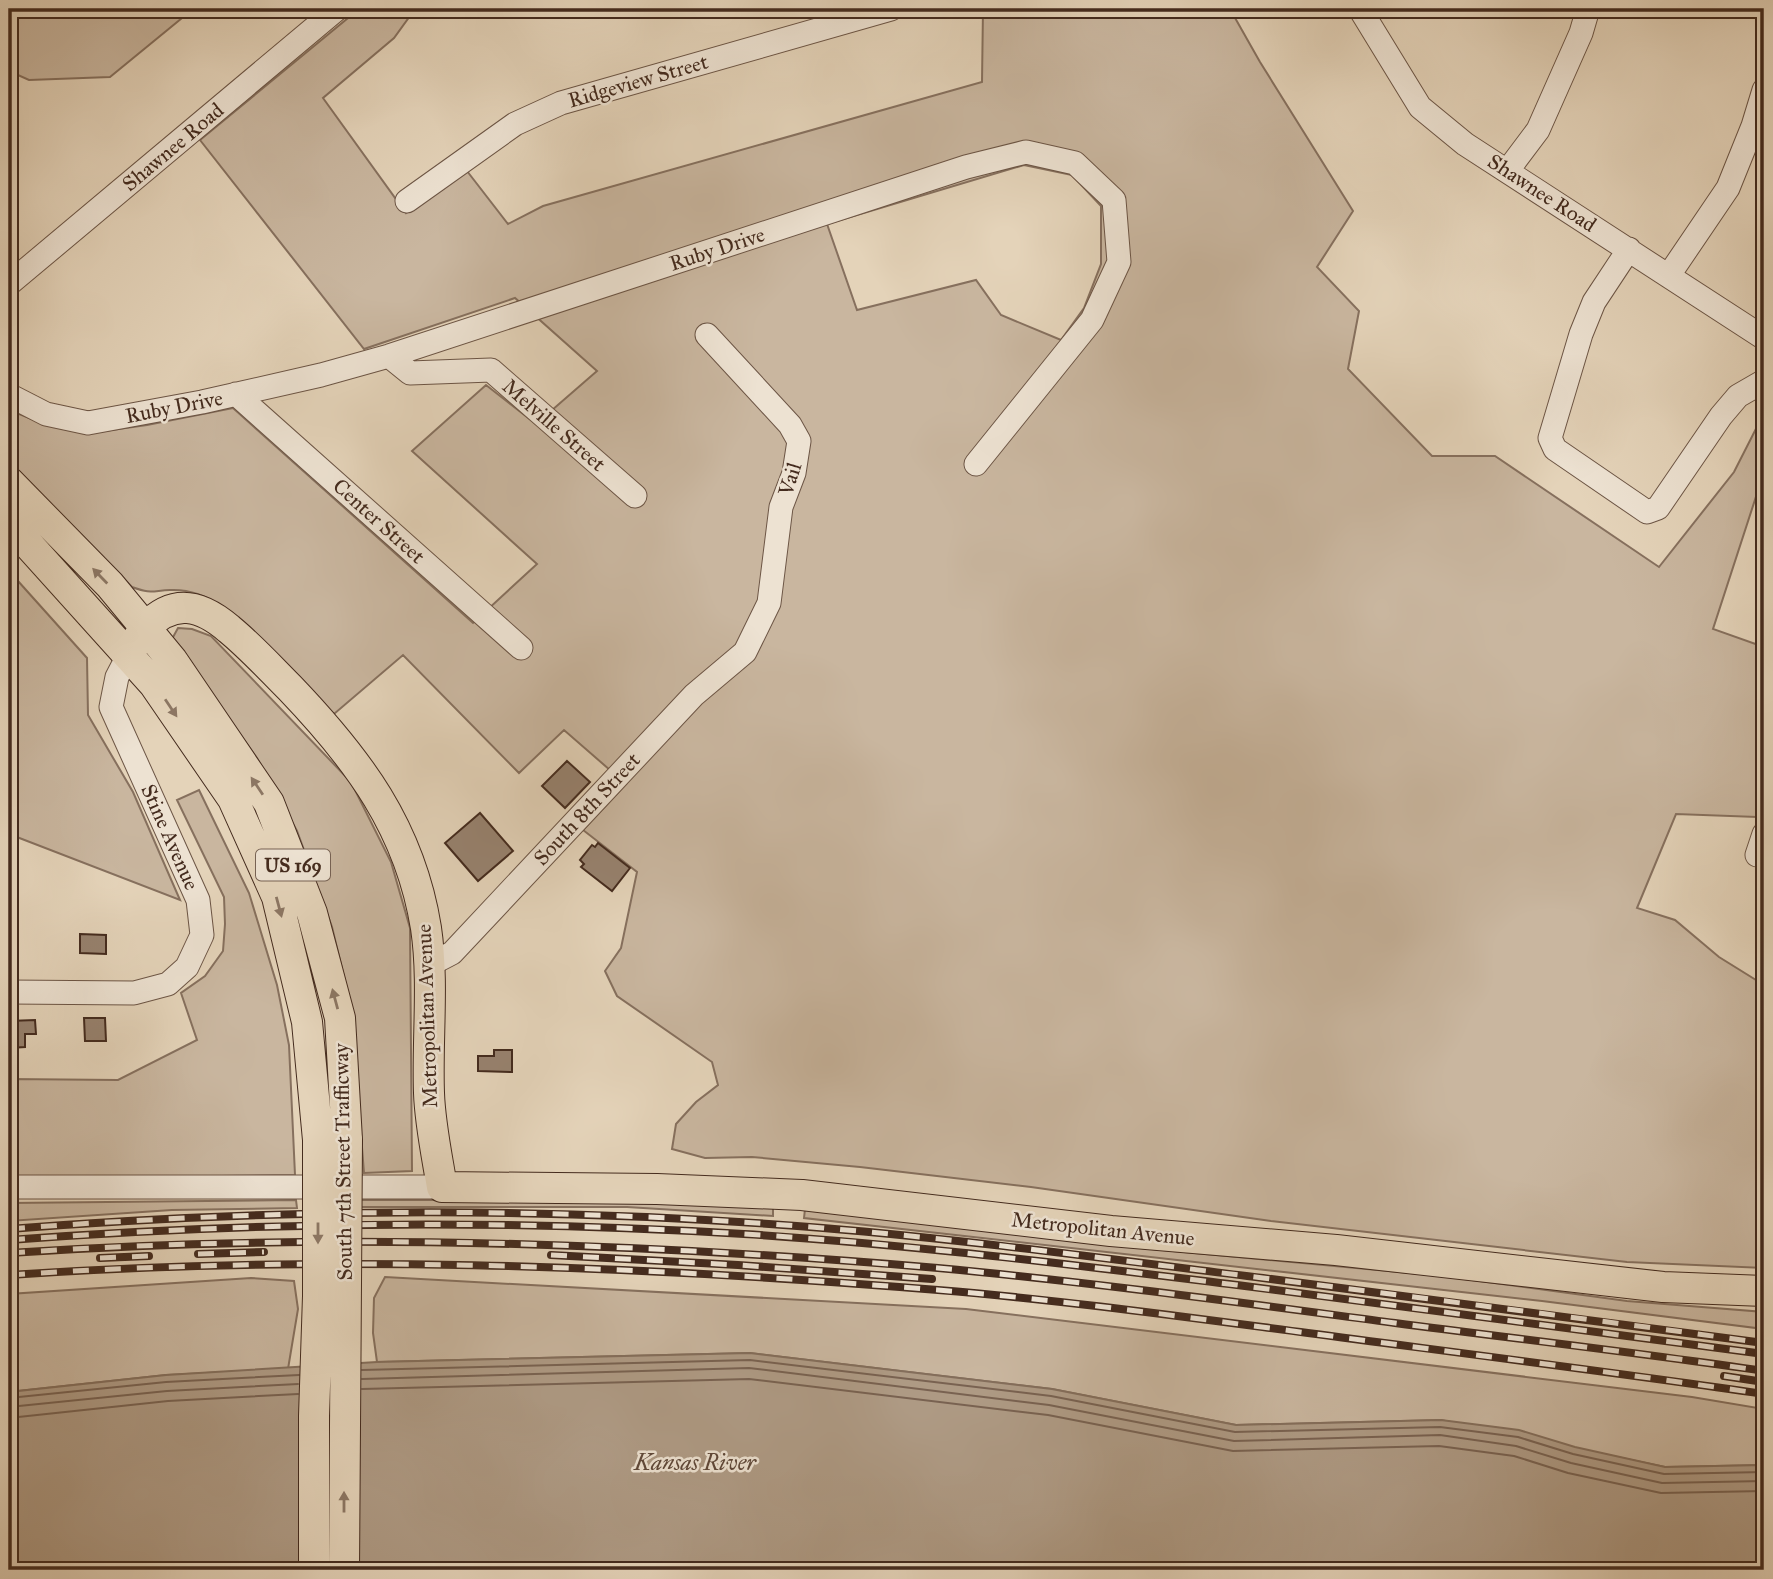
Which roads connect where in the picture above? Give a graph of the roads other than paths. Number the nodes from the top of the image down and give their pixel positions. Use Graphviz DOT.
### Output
graph roads {
  1 [pos="337,9"];
  2 [pos="891,9"];
  3 [pos="1360,9"];
  4 [pos="1588,9"];
  5 [pos="810,20"];
  6 [pos="1764,90"];
  7 [pos="1508,170"];
  8 [pos="407,201"];
  9 [pos="1629,249"];
  10 [pos="1669,275"];
  11 [pos="9,284"];
  12 [pos="707,335"];
  13 [pos="1764,338"];
  14 [pos="389,356"];
  15 [pos="1764,381"];
  16 [pos="236,394"];
  17 [pos="9,395"];
  18 [pos="976,464"];
  19 [pos="9,482"];
  20 [pos="635,496"];
  21 [pos="9,523"];
  22 [pos="145,628"];
  23 [pos="521,648"];
  24 [pos="745,652"];
  25 [pos="129,654"];
  26 [pos="429,965"];
  27 [pos="9,992"];
  28 [pos="9,1186"];
  29 [pos="442,1187"];
  30 [pos="1764,1291"];
  31 [pos="314,1570"];
  32 [pos="344,1570"];
  1 -- 11 [label="street, Shawnee Road"];
  2 -- 5 [label="street, Ridgeview Street"];
  3 -- 7 [label="street, Shawnee Road"];
  4 -- 7 [label="street"];
  5 -- 8 [label="street, Ridgeview Street"];
  6 -- 10 [label="street"];
  7 -- 9 [label="street, Shawnee Road"];
  9 -- 10 [label="street, Shawnee Road"];
  9 -- 15 [label="street"];
  10 -- 13 [label="street, Shawnee Road"];
  12 -- 24 [label="street, Vail"];
  14 -- 16 [label="street, Ruby Drive"];
  14 -- 18 [label="street, Ruby Drive"];
  14 -- 20 [label="street, Melville Street"];
  16 -- 17 [label="street, Ruby Drive"];
  16 -- 23 [label="street, Center Street"];
  22 -- 19 [label="main road, South 7th Street Trafficway / US 169, one-way"];
  21 -- 25 [label="main road, South 7th Street Trafficway / US 169"];
  22 -- 25 [label="main road"];
  22 -- 26 [label="main road, Metropolitan Avenue"];
  32 -- 22 [label="main road, South 7th Street Trafficway / US 169, one-way, bridge"];
  24 -- 26 [label="street, South 8th Street"];
  25 -- 27 [label="street, Stine Avenue"];
  25 -- 31 [label="main road, South 7th Street Trafficway / US 169, one-way, bridge"];
  26 -- 29 [label="main road, Metropolitan Avenue"];
  28 -- 29 [label="street, Metropolitan Avenue"];
  29 -- 30 [label="main road, Metropolitan Avenue"];
}
